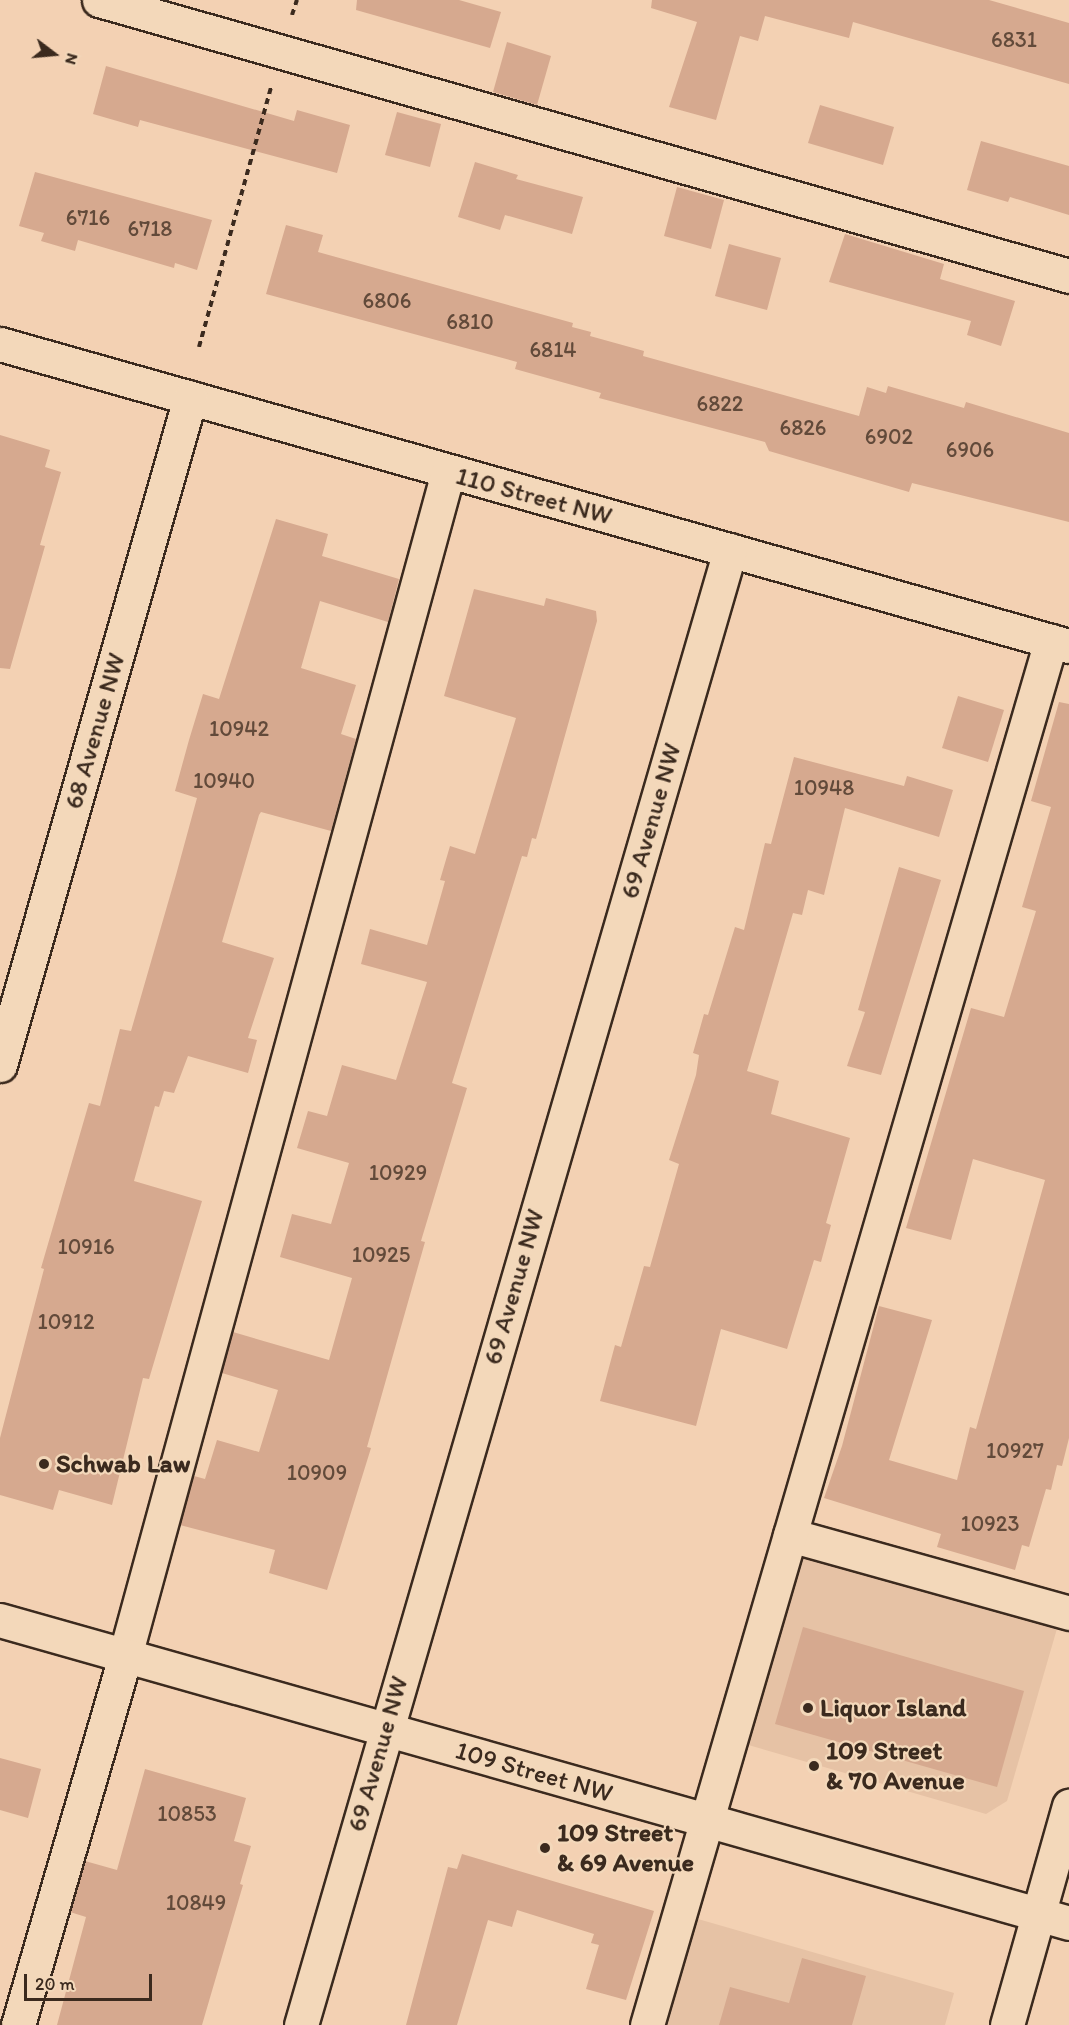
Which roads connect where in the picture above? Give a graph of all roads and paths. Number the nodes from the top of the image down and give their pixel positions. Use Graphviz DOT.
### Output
graph roads {
  1 [pos="99,0"];
  2 [pos="297,0"];
  3 [pos="281,52"];
  4 [pos="1069,276"];
  5 [pos="0,344"];
  6 [pos="199,347"];
  7 [pos="190,398"];
  8 [pos="448,472"];
  9 [pos="730,550"];
  10 [pos="1060,644"];
  11 [pos="0,1065"];
  12 [pos="790,1536"];
  13 [pos="1069,1613"];
  14 [pos="0,1620"];
  15 [pos="125,1656"];
  16 [pos="385,1730"];
  17 [pos="1069,1806"];
  18 [pos="705,1821"];
  19 [pos="1054,1919"];
  20 [pos="18,2025"];
  21 [pos="301,2025"];
  22 [pos="646,2025"];
  23 [pos="1007,2025"];
  1 -- 3 [label="street"];
  2 -- 3 [label="path"];
  3 -- 4 [label="street"];
  3 -- 6 [label="path"];
  5 -- 7 [label="street, 110 Street NW"];
  7 -- 8 [label="street, 110 Street NW"];
  7 -- 11 [label="street, 68 Avenue NW"];
  8 -- 9 [label="street, 110 Street NW"];
  8 -- 15 [label="street"];
  9 -- 10 [label="street, 110 Street NW"];
  9 -- 16 [label="street, 69 Avenue NW"];
  10 -- 12 [label="street"];
  12 -- 13 [label="street"];
  12 -- 18 [label="street"];
  14 -- 15 [label="street, 109 Street NW"];
  15 -- 16 [label="street, 109 Street NW"];
  15 -- 20 [label="street"];
  16 -- 18 [label="street, 109 Street NW"];
  16 -- 21 [label="street, 69 Avenue NW"];
  17 -- 19 [label="street"];
  18 -- 19 [label="street, 109 Street NW"];
  18 -- 22 [label="street"];
  19 -- 23 [label="street"];
}
